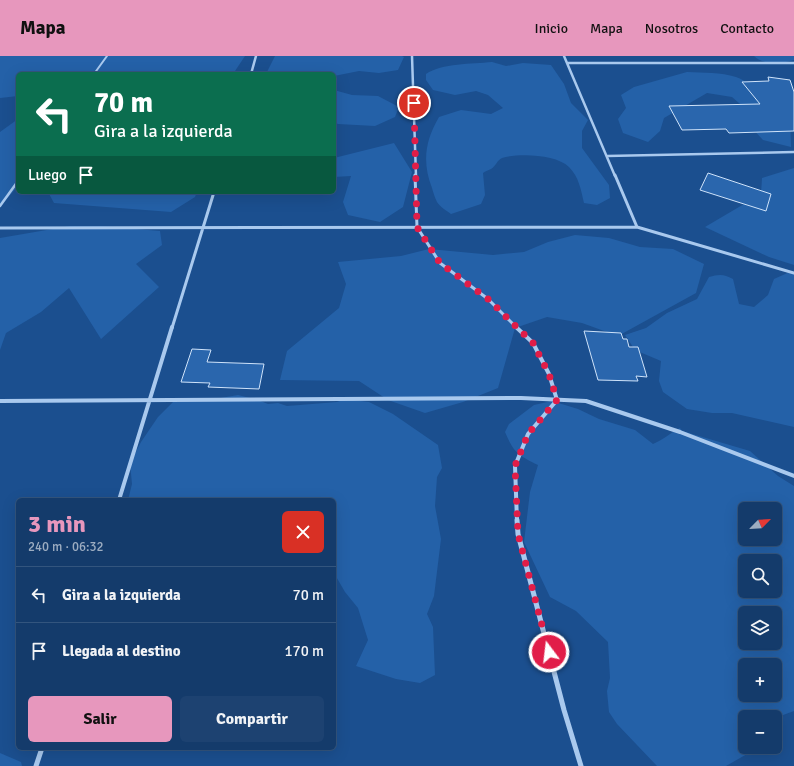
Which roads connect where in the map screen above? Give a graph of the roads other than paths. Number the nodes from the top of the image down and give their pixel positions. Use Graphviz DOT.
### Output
graph roads {
  1 [pos="107,56"];
  2 [pos="256,56"];
  3 [pos="412,56"];
  4 [pos="564,56"];
  5 [pos="567,63"];
  6 [pos="794,63"];
  7 [pos="95,72"];
  8 [pos="252,72"];
  9 [pos="794,152"];
  10 [pos="607,156"];
  11 [pos="16,184"];
  12 [pos="213,194"];
  13 [pos="0,206"];
  14 [pos="417,227"];
  15 [pos="637,227"];
  16 [pos="0,228"];
  17 [pos="203,228"];
  18 [pos="794,273"];
  19 [pos="150,400"];
  20 [pos="557,400"];
  21 [pos="0,401"];
  22 [pos="794,476"];
  23 [pos="120,498"];
  24 [pos="41,750"];
  25 [pos="36,766"];
  26 [pos="581,766"];
  1 -- 7 [label="lane"];
  2 -- 8 [label="street"];
  3 -- 14 [label="street"];
  4 -- 5 [label="street"];
  5 -- 6 [label="street"];
  5 -- 10 [label="street"];
  9 -- 10 [label="street"];
  10 -- 15 [label="street"];
  11 -- 13 [label="lane"];
  12 -- 17 [label="street"];
  14 -- 15 [label="street"];
  14 -- 17 [label="street"];
  14 -- 20 [label="street"];
  15 -- 18 [label="street"];
  16 -- 17 [label="street"];
  17 -- 19 [label="street"];
  19 -- 20 [label="street"];
  19 -- 21 [label="street"];
  19 -- 23 [label="street"];
  20 -- 22 [label="street"];
  20 -- 26 [label="street"];
  24 -- 25 [label="street"];
}
